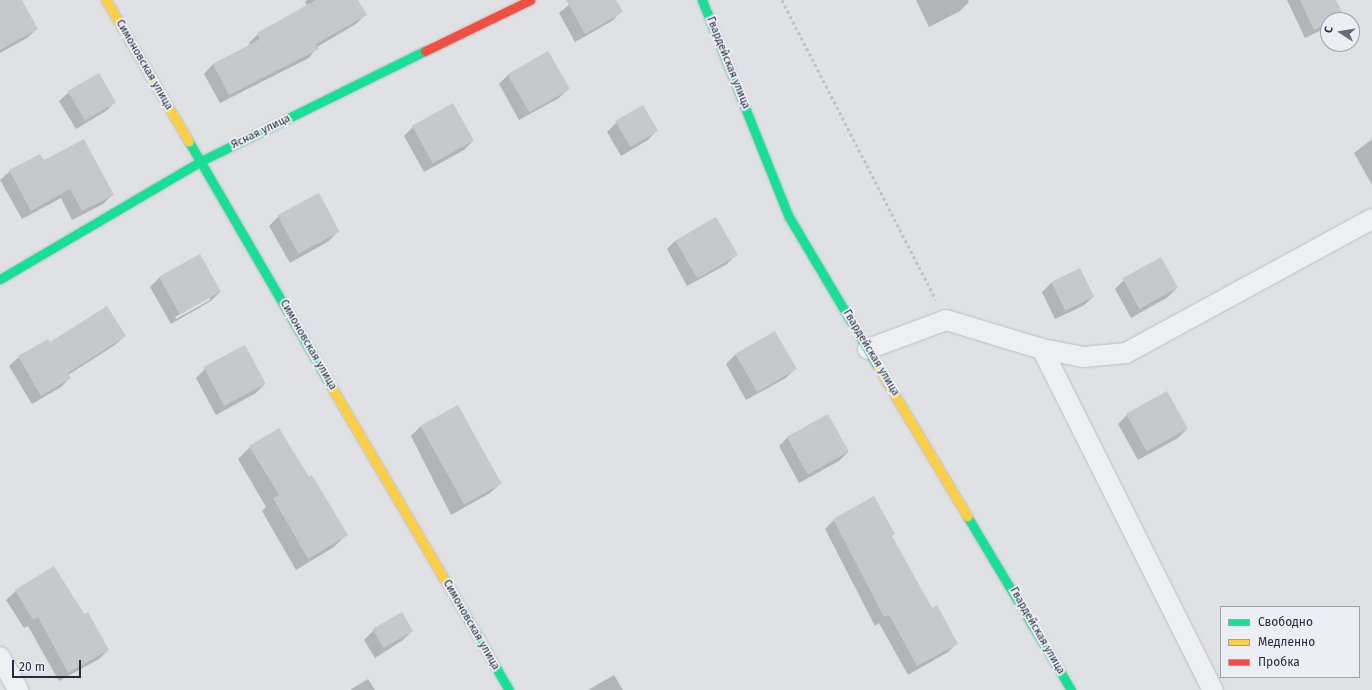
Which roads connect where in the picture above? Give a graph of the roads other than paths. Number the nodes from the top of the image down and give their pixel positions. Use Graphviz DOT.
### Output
graph roads {
  1 [pos="106,0"];
  2 [pos="530,0"];
  3 [pos="702,0"];
  4 [pos="201,162"];
  5 [pos="1372,219"];
  6 [pos="0,280"];
  7 [pos="868,349"];
  8 [pos="1042,349"];
  9 [pos="0,657"];
  10 [pos="18,690"];
  11 [pos="509,690"];
  12 [pos="1071,690"];
  13 [pos="1213,690"];
  1 -- 4 [label="street, Симоновская улица"];
  2 -- 4 [label="street, Ясная улица"];
  3 -- 7 [label="street, Гвардейская улица"];
  4 -- 6 [label="street, Ясная улица"];
  4 -- 11 [label="street, Симоновская улица"];
  5 -- 8 [label="street"];
  7 -- 8 [label="street"];
  7 -- 12 [label="street, Гвардейская улица"];
  8 -- 13 [label="street"];
  9 -- 10 [label="street"];
}
